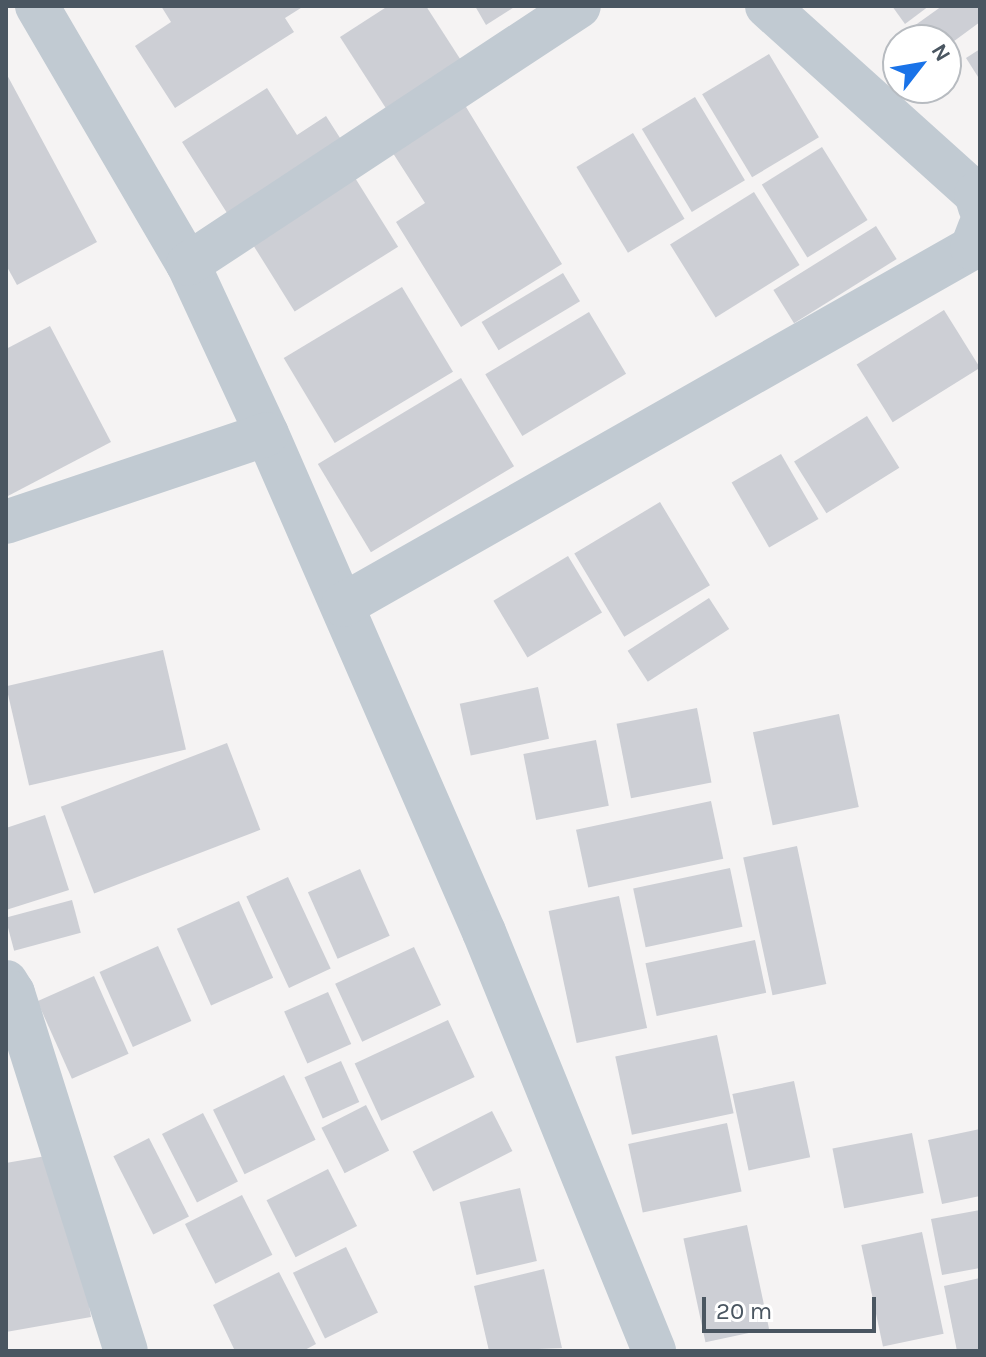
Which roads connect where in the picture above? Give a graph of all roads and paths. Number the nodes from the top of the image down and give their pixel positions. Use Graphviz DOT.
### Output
graph roads {
  1 [pos="37,6"];
  2 [pos="579,6"];
  3 [pos="767,6"];
  4 [pos="980,207"];
  5 [pos="980,227"];
  6 [pos="188,264"];
  7 [pos="267,434"];
  8 [pos="6,522"];
  9 [pos="343,605"];
  10 [pos="6,982"];
  11 [pos="126,1351"];
  12 [pos="654,1351"];
  1 -- 6 [label="street"];
  2 -- 6 [label="street"];
  3 -- 4 [label="street"];
  5 -- 9 [label="street"];
  6 -- 7 [label="street"];
  7 -- 8 [label="street"];
  7 -- 9 [label="street"];
  9 -- 12 [label="street"];
  10 -- 11 [label="street"];
}
